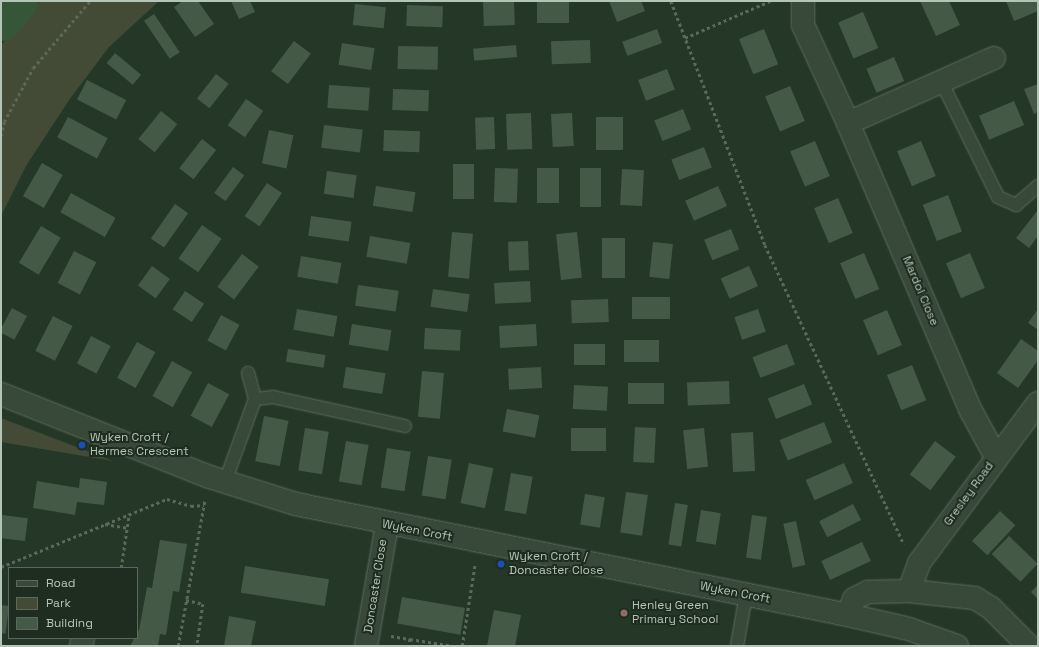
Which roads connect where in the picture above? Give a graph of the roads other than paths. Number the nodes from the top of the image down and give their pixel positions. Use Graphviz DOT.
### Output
graph roads {
  1 [pos="803,1"];
  2 [pos="994,58"];
  3 [pos="941,81"];
  4 [pos="848,123"];
  5 [pos="1038,186"];
  6 [pos="248,373"];
  7 [pos="1,394"];
  8 [pos="255,399"];
  9 [pos="1038,403"];
  10 [pos="405,426"];
  11 [pos="996,457"];
  12 [pos="218,479"];
  13 [pos="386,525"];
  14 [pos="909,591"];
  15 [pos="746,595"];
  16 [pos="848,615"];
  17 [pos="366,646"];
  18 [pos="737,646"];
  19 [pos="957,646"];
  20 [pos="1029,646"];
  1 -- 4 [label="street, Mardol Close"];
  2 -- 3 [label="street"];
  3 -- 4 [label="street"];
  3 -- 5 [label="lane"];
  4 -- 11 [label="street, Mardol Close"];
  6 -- 8 [label="lane"];
  7 -- 12 [label="street, Wyken Croft"];
  8 -- 10 [label="lane"];
  8 -- 12 [label="lane"];
  9 -- 11 [label="street, Gresley Road"];
  11 -- 14 [label="street, Gresley Road"];
  12 -- 13 [label="street, Wyken Croft"];
  13 -- 15 [label="street, Wyken Croft"];
  13 -- 17 [label="street, Doncaster Close"];
  14 -- 16 [label="street"];
  14 -- 20 [label="street"];
  15 -- 16 [label="street, Wyken Croft"];
  15 -- 18 [label="lane"];
  16 -- 19 [label="street, Wyken Croft"];
}
